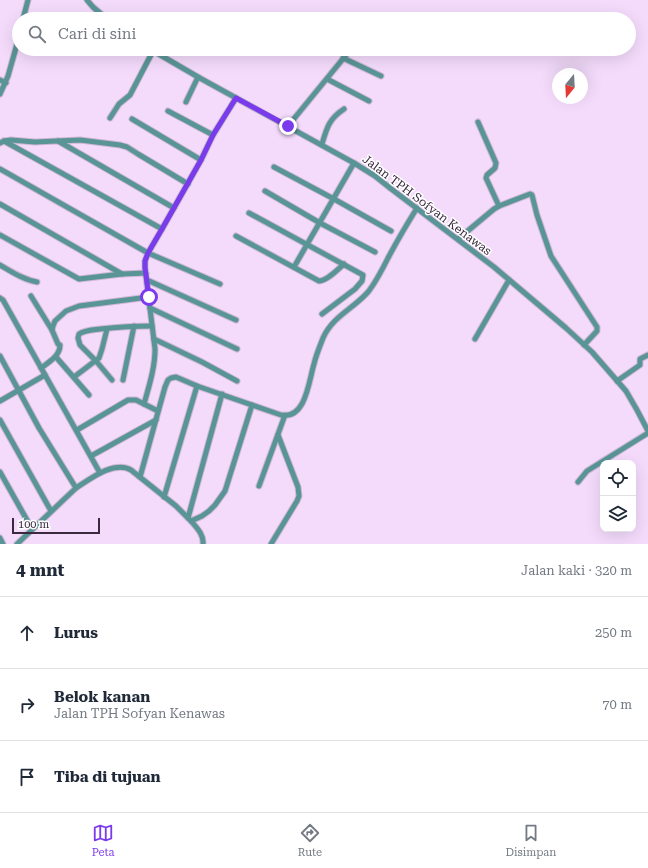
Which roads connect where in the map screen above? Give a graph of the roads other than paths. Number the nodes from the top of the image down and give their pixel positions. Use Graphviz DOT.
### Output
graph roads {
  1 [pos="28,0"];
  2 [pos="87,0"];
  3 [pos="25,12"];
  4 [pos="99,12"];
  5 [pos="14,56"];
  6 [pos="149,56"];
  7 [pos="162,56"];
  8 [pos="343,58"];
  9 [pos="381,76"];
  10 [pos="198,77"];
  11 [pos="327,79"];
  12 [pos="0,80"];
  13 [pos="6,83"];
  14 [pos="0,94"];
  15 [pos="236,98"];
  16 [pos="369,101"];
  17 [pos="186,102"];
  18 [pos="344,109"];
  19 [pos="168,111"];
  20 [pos="110,118"];
  21 [pos="132,119"];
  22 [pos="478,122"];
  23 [pos="288,126"];
  24 [pos="213,135"];
  25 [pos="58,141"];
  26 [pos="2,142"];
  27 [pos="322,144"];
  28 [pos="201,160"];
  29 [pos="354,163"];
  30 [pos="274,167"];
  31 [pos="0,169"];
  32 [pos="188,184"];
  33 [pos="265,191"];
  34 [pos="334,199"];
  35 [pos="0,204"];
  36 [pos="499,206"];
  37 [pos="174,208"];
  38 [pos="417,208"];
  39 [pos="249,213"];
  40 [pos="320,223"];
  41 [pos="162,229"];
  42 [pos="391,231"];
  43 [pos="0,235"];
  44 [pos="236,236"];
  45 [pos="458,239"];
  46 [pos="307,244"];
  47 [pos="375,252"];
  48 [pos="148,253"];
  49 [pos="344,264"];
  50 [pos="0,265"];
  51 [pos="294,267"];
  52 [pos="146,273"];
  53 [pos="122,274"];
  54 [pos="147,280"];
  55 [pos="509,280"];
  56 [pos="38,282"];
  57 [pos="220,284"];
  58 [pos="31,296"];
  59 [pos="149,297"];
  60 [pos="0,298"];
  61 [pos="150,308"];
  62 [pos="322,314"];
  63 [pos="236,320"];
  64 [pos="134,326"];
  65 [pos="152,326"];
  66 [pos="107,329"];
  67 [pos="52,330"];
  68 [pos="154,339"];
  69 [pos="475,339"];
  70 [pos="584,345"];
  71 [pos="237,349"];
  72 [pos="648,355"];
  73 [pos="0,356"];
  74 [pos="56,357"];
  75 [pos="96,361"];
  76 [pos="41,368"];
  77 [pos="45,375"];
  78 [pos="74,377"];
  79 [pos="112,380"];
  80 [pos="123,380"];
  81 [pos="617,380"];
  82 [pos="237,381"];
  83 [pos="197,386"];
  84 [pos="19,390"];
  85 [pos="222,394"];
  86 [pos="89,395"];
  87 [pos="0,401"];
  88 [pos="144,404"];
  89 [pos="252,405"];
  90 [pos="158,411"];
  91 [pos="285,416"];
  92 [pos="0,420"];
  93 [pos="156,420"];
  94 [pos="76,430"];
  95 [pos="648,432"];
  96 [pos="278,435"];
  97 [pos="91,456"];
  98 [pos="0,472"];
  99 [pos="100,473"];
  100 [pos="140,478"];
  101 [pos="578,482"];
  102 [pos="259,486"];
  103 [pos="76,488"];
  104 [pos="164,497"];
  105 [pos="51,511"];
  106 [pos="189,520"];
  107 [pos="32,529"];
  108 [pos="0,538"];
  109 [pos="3,544"];
  110 [pos="17,544"];
  111 [pos="203,544"];
  112 [pos="271,544"];
  1 -- 3 [label="street"];
  2 -- 4 [label="street"];
  5 -- 13 [label="street"];
  6 -- 20 [label="street"];
  7 -- 10 [label="street, Jalan TPH Sofyan Kenawas"];
  8 -- 9 [label="street"];
  8 -- 11 [label="street"];
  10 -- 15 [label="street, Jalan TPH Sofyan Kenawas"];
  10 -- 17 [label="street"];
  11 -- 16 [label="street"];
  11 -- 23 [label="street"];
  12 -- 13 [label="street"];
  13 -- 14 [label="street"];
  15 -- 23 [label="street, Jalan TPH Sofyan Kenawas"];
  15 -- 24 [label="street"];
  18 -- 27 [label="street"];
  19 -- 24 [label="street"];
  21 -- 28 [label="street"];
  22 -- 36 [label="street"];
  23 -- 27 [label="street, Jalan TPH Sofyan Kenawas"];
  24 -- 28 [label="street"];
  25 -- 26 [label="street"];
  25 -- 32 [label="street"];
  25 -- 37 [label="street"];
  26 -- 41 [label="street"];
  27 -- 29 [label="street, Jalan TPH Sofyan Kenawas"];
  28 -- 32 [label="street"];
  29 -- 34 [label="street"];
  29 -- 38 [label="street, Jalan TPH Sofyan Kenawas"];
  30 -- 34 [label="street"];
  31 -- 48 [label="street"];
  32 -- 37 [label="street"];
  33 -- 40 [label="street"];
  34 -- 40 [label="street"];
  34 -- 42 [label="street"];
  35 -- 53 [label="street"];
  36 -- 45 [label="street"];
  36 -- 70 [label="street"];
  37 -- 41 [label="street"];
  38 -- 45 [label="street, Jalan TPH Sofyan Kenawas"];
  38 -- 91 [label="street"];
  39 -- 46 [label="street"];
  40 -- 46 [label="street"];
  40 -- 47 [label="street"];
  41 -- 48 [label="street"];
  43 -- 53 [label="street"];
  44 -- 51 [label="street"];
  45 -- 55 [label="street, Jalan TPH Sofyan Kenawas"];
  46 -- 49 [label="street"];
  46 -- 51 [label="street"];
  48 -- 52 [label="street"];
  48 -- 57 [label="street"];
  49 -- 51 [label="street"];
  49 -- 62 [label="street"];
  50 -- 56 [label="street"];
  52 -- 53 [label="street"];
  52 -- 54 [label="street"];
  54 -- 59 [label="street"];
  54 -- 63 [label="street"];
  55 -- 69 [label="street"];
  55 -- 70 [label="street, Jalan TPH Sofyan Kenawas"];
  58 -- 67 [label="street"];
  59 -- 61 [label="street"];
  59 -- 67 [label="street"];
  60 -- 76 [label="street"];
  61 -- 65 [label="street"];
  61 -- 71 [label="street"];
  64 -- 65 [label="street"];
  64 -- 66 [label="street"];
  64 -- 80 [label="street"];
  65 -- 68 [label="street"];
  66 -- 75 [label="street"];
  66 -- 75 [label="street"];
  67 -- 74 [label="street"];
  68 -- 82 [label="street"];
  68 -- 88 [label="street"];
  70 -- 81 [label="street, Jalan TPH Sofyan Kenawas"];
  72 -- 81 [label="street"];
  73 -- 84 [label="street"];
  74 -- 76 [label="street"];
  74 -- 78 [label="street"];
  75 -- 78 [label="street"];
  75 -- 79 [label="street"];
  76 -- 77 [label="street"];
  77 -- 84 [label="street"];
  77 -- 94 [label="street"];
  78 -- 86 [label="street"];
  81 -- 95 [label="street, Jalan TPH Sofyan Kenawas"];
  83 -- 85 [label="street"];
  83 -- 90 [label="street"];
  83 -- 104 [label="street"];
  84 -- 87 [label="street"];
  84 -- 103 [label="street"];
  85 -- 89 [label="street"];
  85 -- 106 [label="street"];
  88 -- 90 [label="street"];
  88 -- 94 [label="street"];
  89 -- 91 [label="street"];
  89 -- 106 [label="street"];
  90 -- 93 [label="street"];
  91 -- 96 [label="street"];
  92 -- 105 [label="street"];
  93 -- 97 [label="street"];
  93 -- 100 [label="street"];
  94 -- 97 [label="street"];
  95 -- 101 [label="street"];
  96 -- 102 [label="street"];
  96 -- 112 [label="street"];
  97 -- 99 [label="street"];
  98 -- 107 [label="street"];
  99 -- 100 [label="street"];
  99 -- 103 [label="street"];
  100 -- 104 [label="street"];
  103 -- 105 [label="street"];
  104 -- 106 [label="street"];
  105 -- 107 [label="street"];
  106 -- 111 [label="street"];
  107 -- 110 [label="street"];
  108 -- 109 [label="street"];
}
